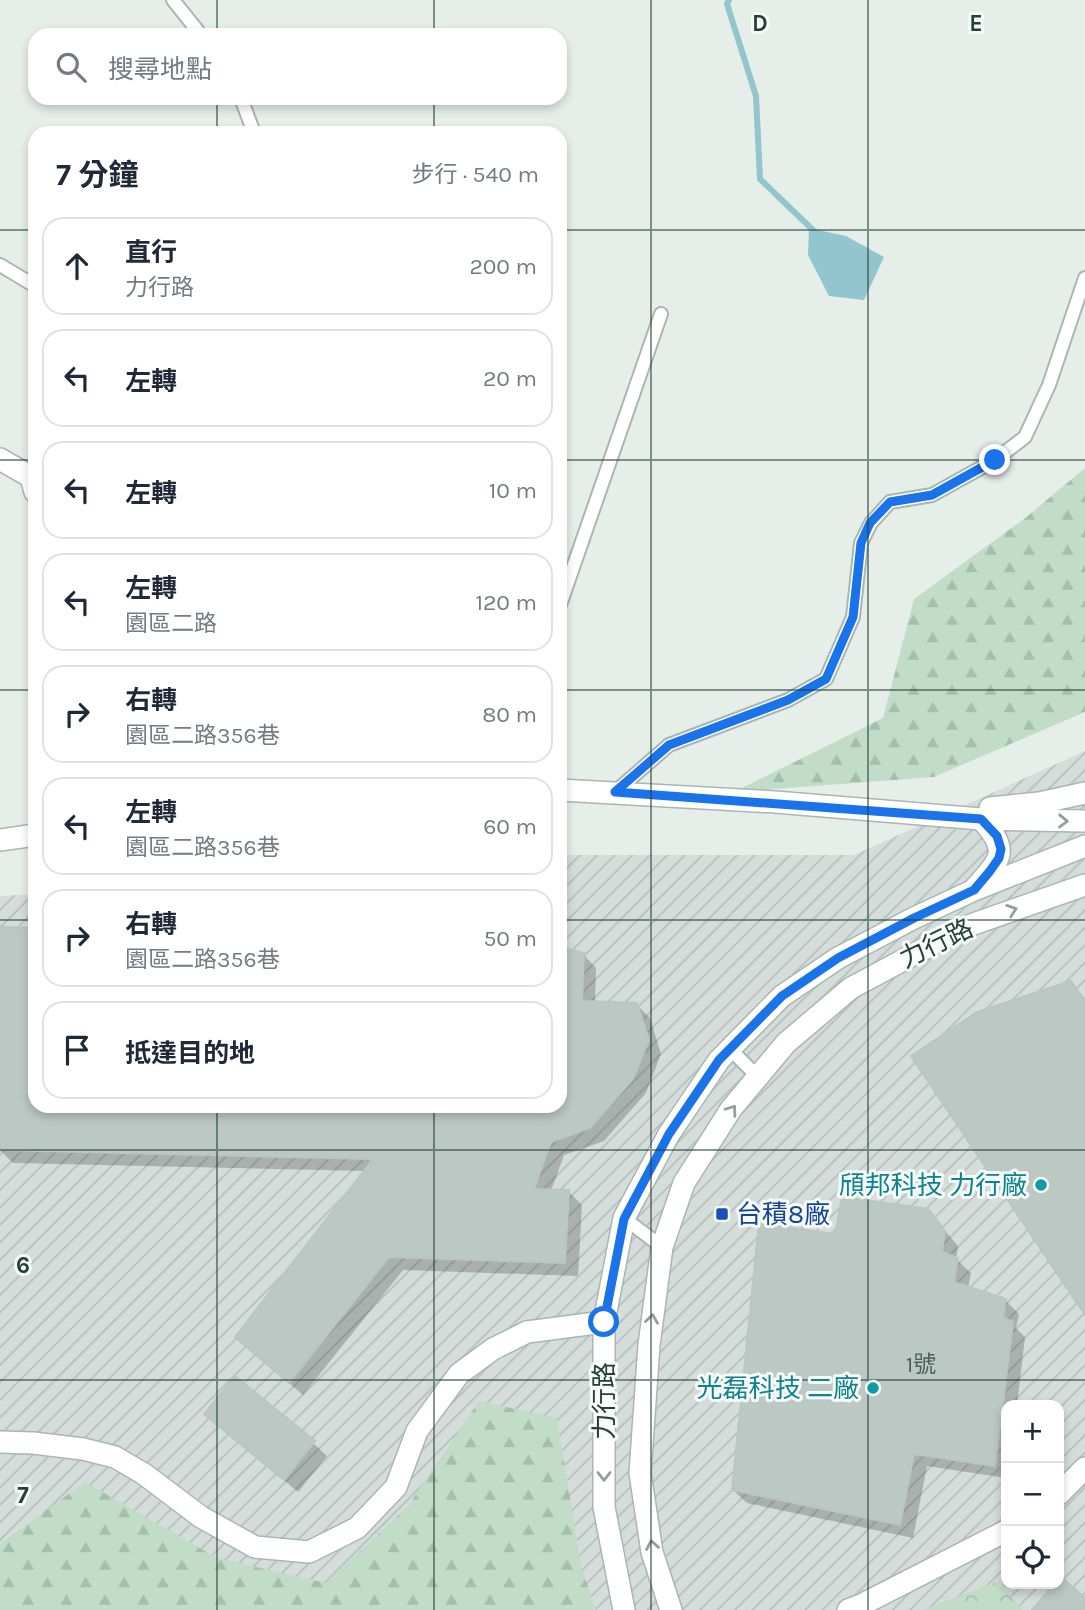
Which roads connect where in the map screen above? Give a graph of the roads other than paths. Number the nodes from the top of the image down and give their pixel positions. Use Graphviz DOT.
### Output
graph roads {
  1 [pos="173,0"];
  2 [pos="195,28"];
  3 [pos="244,105"];
  4 [pos="251,126"];
  5 [pos="0,265"];
  6 [pos="1085,278"];
  7 [pos="28,282"];
  8 [pos="661,314"];
  9 [pos="0,458"];
  10 [pos="28,475"];
  11 [pos="567,585"];
  12 [pos="567,790"];
  13 [pos="615,792"];
  14 [pos="1085,793"];
  15 [pos="775,802"];
  16 [pos="981,819"];
  17 [pos="1085,821"];
  18 [pos="28,836"];
  19 [pos="0,840"];
  20 [pos="1085,846"];
  21 [pos="1085,885"];
  22 [pos="974,890"];
  23 [pos="730,1049"];
  24 [pos="758,1077"];
  25 [pos="624,1219"];
  26 [pos="663,1247"];
  27 [pos="604,1322"];
  28 [pos="0,1442"];
  29 [pos="1085,1468"];
  30 [pos="1064,1489"];
  31 [pos="1001,1534"];
  32 [pos="624,1610"];
  33 [pos="671,1610"];
  34 [pos="848,1610"];
  1 -- 2 [label="lane"];
  3 -- 4 [label="lane"];
  5 -- 7 [label="lane"];
  6 -- 13 [label="lane"];
  8 -- 11 [label="lane"];
  9 -- 10 [label="street"];
  12 -- 13 [label="street"];
  13 -- 15 [label="street"];
  14 -- 15 [label="street"];
  15 -- 16 [label="street"];
  16 -- 17 [label="street, one-way"];
  16 -- 22 [label="street"];
  18 -- 19 [label="street"];
  20 -- 22 [label="street, 力行路"];
  24 -- 21 [label="street, 力行路, one-way"];
  22 -- 23 [label="street, 力行路"];
  23 -- 24 [label="lane"];
  23 -- 25 [label="street, 力行路"];
  26 -- 24 [label="street, 力行路, one-way"];
  25 -- 26 [label="lane"];
  25 -- 27 [label="street, 力行路"];
  33 -- 26 [label="street, 力行路, one-way"];
  27 -- 28 [label="street"];
  27 -- 32 [label="street, 力行路, one-way"];
  29 -- 30 [label="street"];
  31 -- 34 [label="street"];
}
